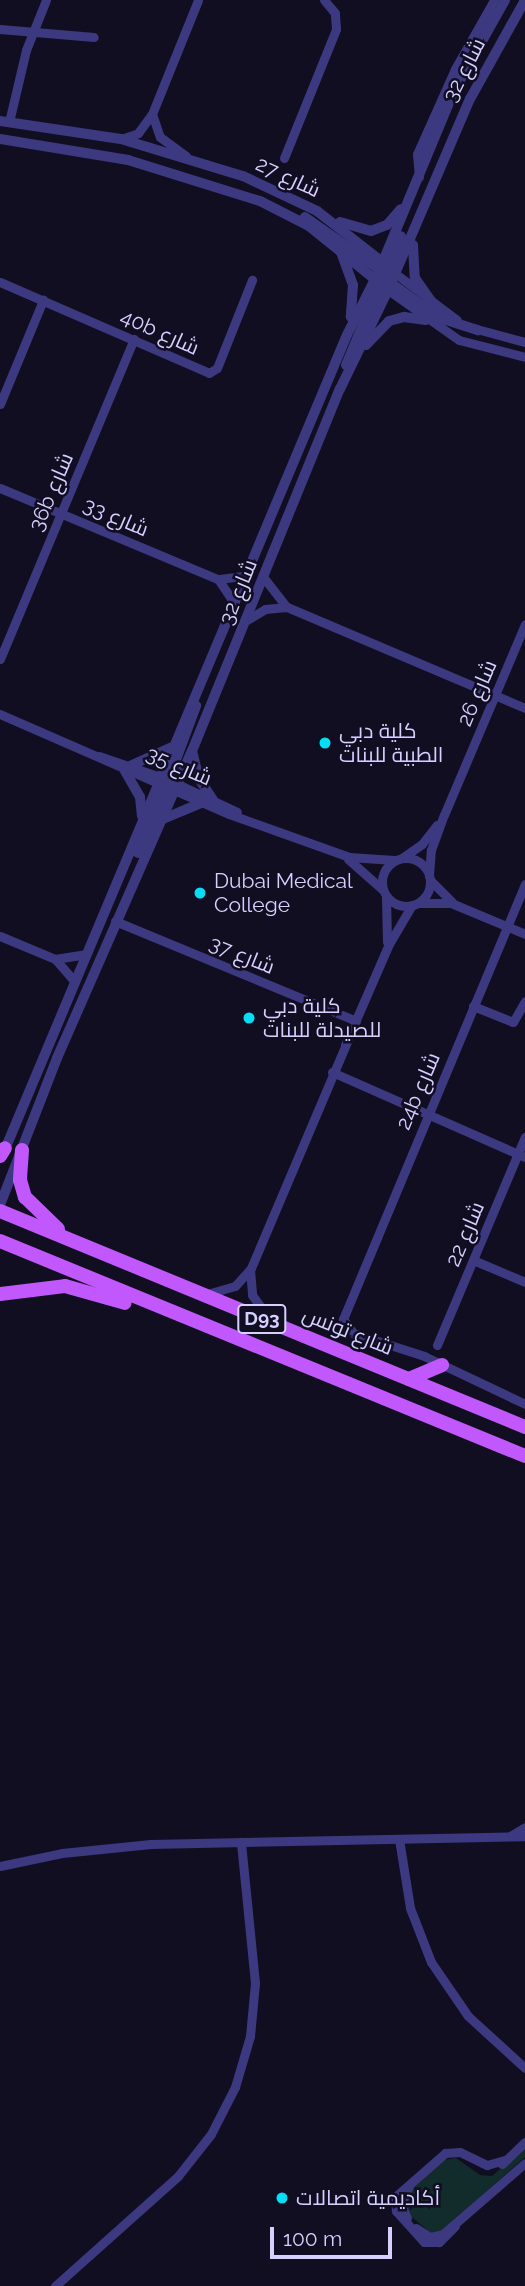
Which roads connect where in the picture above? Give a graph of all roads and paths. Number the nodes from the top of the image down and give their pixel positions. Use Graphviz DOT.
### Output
graph roads {
  1 [pos="46,0"];
  2 [pos="198,0"];
  3 [pos="324,0"];
  4 [pos="494,0"];
  5 [pos="505,0"];
  6 [pos="525,0"];
  7 [pos="0,29"];
  8 [pos="33,31"];
  9 [pos="94,37"];
  10 [pos="152,114"];
  11 [pos="5,121"];
  12 [pos="0,139"];
  13 [pos="121,139"];
  14 [pos="186,156"];
  15 [pos="284,158"];
  16 [pos="419,177"];
  17 [pos="410,198"];
  18 [pos="317,211"];
  19 [pos="285,212"];
  20 [pos="415,230"];
  21 [pos="340,250"];
  22 [pos="385,276"];
  23 [pos="251,280"];
  24 [pos="0,282"];
  25 [pos="43,300"];
  26 [pos="436,308"];
  27 [pos="426,320"];
  28 [pos="478,330"];
  29 [pos="346,335"];
  30 [pos="134,339"];
  31 [pos="525,342"];
  32 [pos="525,357"];
  33 [pos="355,359"];
  34 [pos="340,388"];
  35 [pos="0,404"];
  36 [pos="0,488"];
  37 [pos="61,513"];
  38 [pos="248,575"];
  39 [pos="218,579"];
  40 [pos="264,579"];
  41 [pos="235,604"];
  42 [pos="287,607"];
  43 [pos="247,620"];
  44 [pos="525,624"];
  45 [pos="0,659"];
  46 [pos="495,695"];
  47 [pos="195,696"];
  48 [pos="524,707"];
  49 [pos="0,714"];
  50 [pos="172,747"];
  51 [pos="192,751"];
  52 [pos="129,768"];
  53 [pos="167,784"];
  54 [pos="213,800"];
  55 [pos="201,803"];
  56 [pos="444,815"];
  57 [pos="242,816"];
  58 [pos="142,821"];
  59 [pos="161,821"];
  60 [pos="340,855"];
  61 [pos="398,859"];
  62 [pos="429,878"];
  63 [pos="525,884"];
  64 [pos="129,889"];
  65 [pos="384,893"];
  66 [pos="414,904"];
  67 [pos="459,906"];
  68 [pos="115,921"];
  69 [pos="507,926"];
  70 [pos="525,934"];
  71 [pos="0,936"];
  72 [pos="87,954"];
  73 [pos="384,954"];
  74 [pos="55,959"];
  75 [pos="75,982"];
  76 [pos="525,1001"];
  77 [pos="473,1006"];
  78 [pos="356,1021"];
  79 [pos="333,1076"];
  80 [pos="427,1116"];
  81 [pos="525,1137"];
  82 [pos="22,1150"];
  83 [pos="2,1155"];
  84 [pos="521,1156"];
  85 [pos="0,1205"];
  86 [pos="0,1211"];
  87 [pos="0,1241"];
  88 [pos="76,1242"];
  89 [pos="473,1260"];
  90 [pos="251,1268"];
  91 [pos="525,1282"];
  92 [pos="0,1294"];
  93 [pos="203,1295"];
  94 [pos="156,1307"];
  95 [pos="274,1324"];
  96 [pos="438,1345"];
  97 [pos="432,1364"];
  98 [pos="409,1379"];
  99 [pos="525,1404"];
  100 [pos="525,1427"];
  101 [pos="525,1456"];
  102 [pos="525,1827"];
  103 [pos="525,1836"];
  104 [pos="494,1838"];
  105 [pos="402,1839"];
  106 [pos="243,1842"];
  107 [pos="0,1866"];
  108 [pos="525,2068"];
  109 [pos="525,2142"];
  110 [pos="525,2163"];
  111 [pos="55,2286"];
  1 -- 8 [label="street"];
  2 -- 10 [label="street"];
  3 -- 15 [label="street"];
  4 -- 16 [label="street"];
  5 -- 16 [label="street, شارع 32"];
  6 -- 20 [label="street, شارع 32"];
  7 -- 8 [label="street"];
  8 -- 9 [label="street"];
  8 -- 11 [label="street"];
  10 -- 13 [label="street"];
  10 -- 14 [label="street"];
  11 -- 13 [label="street, شارع 27"];
  12 -- 19 [label="street, شارع 27"];
  13 -- 14 [label="street, شارع 27"];
  14 -- 18 [label="street, شارع 27"];
  16 -- 17 [label="street, شارع 32"];
  16 -- 22 [label="street"];
  17 -- 18 [label="street"];
  17 -- 22 [label="street, شارع 32"];
  18 -- 22 [label="street, شارع 27"];
  19 -- 21 [label="street, شارع 27"];
  19 -- 22 [label="street"];
  20 -- 22 [label="street, شارع 32"];
  20 -- 26 [label="street"];
  21 -- 22 [label="street, شارع 27"];
  21 -- 29 [label="street"];
  22 -- 26 [label="street, شارع 27"];
  22 -- 27 [label="street, شارع 27"];
  22 -- 28 [label="street"];
  22 -- 29 [label="street, شارع 32"];
  22 -- 33 [label="street, شارع 32"];
  22 -- 34 [label="street"];
  23 -- 30 [label="street, 40b شارع"];
  24 -- 25 [label="street, 40b شارع"];
  25 -- 30 [label="street, 40b شارع"];
  25 -- 35 [label="street"];
  26 -- 28 [label="street, شارع 27"];
  27 -- 32 [label="street, شارع 27"];
  27 -- 33 [label="street"];
  28 -- 31 [label="street, شارع 27"];
  29 -- 38 [label="street, شارع 32"];
  30 -- 37 [label="street, 36b شارع"];
  33 -- 34 [label="street, شارع 32"];
  34 -- 40 [label="street, شارع 32"];
  36 -- 37 [label="street, شارع 33"];
  37 -- 39 [label="street, شارع 33"];
  37 -- 45 [label="street, 36b شارع"];
  38 -- 39 [label="street"];
  38 -- 41 [label="street, شارع 32"];
  39 -- 41 [label="street"];
  40 -- 42 [label="street"];
  40 -- 43 [label="street, شارع 32"];
  41 -- 47 [label="street, شارع 32"];
  42 -- 43 [label="street"];
  42 -- 46 [label="street"];
  43 -- 51 [label="street, شارع 32"];
  44 -- 46 [label="street, شارع 26"];
  46 -- 48 [label="street"];
  46 -- 56 [label="street, شارع 26"];
  47 -- 50 [label="street, شارع 32"];
  47 -- 53 [label="street"];
  49 -- 52 [label="street, شارع 35"];
  50 -- 52 [label="street"];
  50 -- 53 [label="street, شارع 32"];
  51 -- 53 [label="street, شارع 32"];
  51 -- 54 [label="street"];
  52 -- 53 [label="street, شارع 35"];
  52 -- 58 [label="street"];
  53 -- 54 [label="street, شارع 35"];
  53 -- 55 [label="street, شارع 35"];
  53 -- 58 [label="street, شارع 32"];
  53 -- 59 [label="street, شارع 32"];
  53 -- 64 [label="street"];
  54 -- 57 [label="street, شارع 35"];
  55 -- 57 [label="street, شارع 35"];
  55 -- 59 [label="street"];
  56 -- 61 [label="street, شارع 26"];
  56 -- 62 [label="street, شارع 26"];
  57 -- 60 [label="street, شارع 35"];
  58 -- 72 [label="street, شارع 32"];
  59 -- 64 [label="street, شارع 32"];
  60 -- 61 [label="street, شارع 35"];
  60 -- 65 [label="street, شارع 35"];
  61 -- 62 [label="street"];
  61 -- 65 [label="street"];
  62 -- 66 [label="street"];
  62 -- 67 [label="street"];
  63 -- 69 [label="street, 24b شارع"];
  64 -- 68 [label="street, شارع 32"];
  65 -- 66 [label="street"];
  65 -- 73 [label="street"];
  66 -- 67 [label="street"];
  66 -- 73 [label="street"];
  67 -- 69 [label="street"];
  68 -- 78 [label="street, شارع 37"];
  68 -- 82 [label="street, شارع 32"];
  69 -- 70 [label="street"];
  69 -- 77 [label="street, 24b شارع"];
  71 -- 74 [label="street"];
  72 -- 74 [label="street"];
  72 -- 75 [label="street, شارع 32"];
  73 -- 78 [label="street"];
  74 -- 75 [label="street"];
  75 -- 83 [label="street, شارع 32"];
  76 -- 77 [label="street"];
  77 -- 80 [label="street, 24b شارع"];
  78 -- 79 [label="street"];
  79 -- 80 [label="street"];
  79 -- 90 [label="street"];
  80 -- 84 [label="street"];
  80 -- 97 [label="street, 24b شارع"];
  81 -- 84 [label="street, شارع 22"];
  82 -- 85 [label="street, شارع 32"];
  82 -- 88 [label="main road"];
  84 -- 89 [label="street, شارع 22"];
  86 -- 88 [label="main road, شارع تونس / D93"];
  87 -- 94 [label="main road, D93"];
  88 -- 93 [label="main road, شارع تونس / D93"];
  89 -- 91 [label="street"];
  89 -- 96 [label="street, شارع 22"];
  90 -- 93 [label="street"];
  90 -- 95 [label="street"];
  92 -- 94 [label="main road"];
  93 -- 95 [label="main road, شارع تونس / D93"];
  94 -- 101 [label="main road, D93"];
  95 -- 98 [label="main road, شارع تونس / D93"];
  97 -- 98 [label="main road"];
  97 -- 99 [label="street"];
  98 -- 100 [label="main road, شارع تونس / D93"];
  102 -- 104 [label="street"];
  103 -- 104 [label="street"];
  104 -- 105 [label="street"];
  105 -- 106 [label="street"];
  105 -- 108 [label="street"];
  106 -- 107 [label="street"];
  106 -- 111 [label="street"];
  109 -- 110 [label="street"];
}
